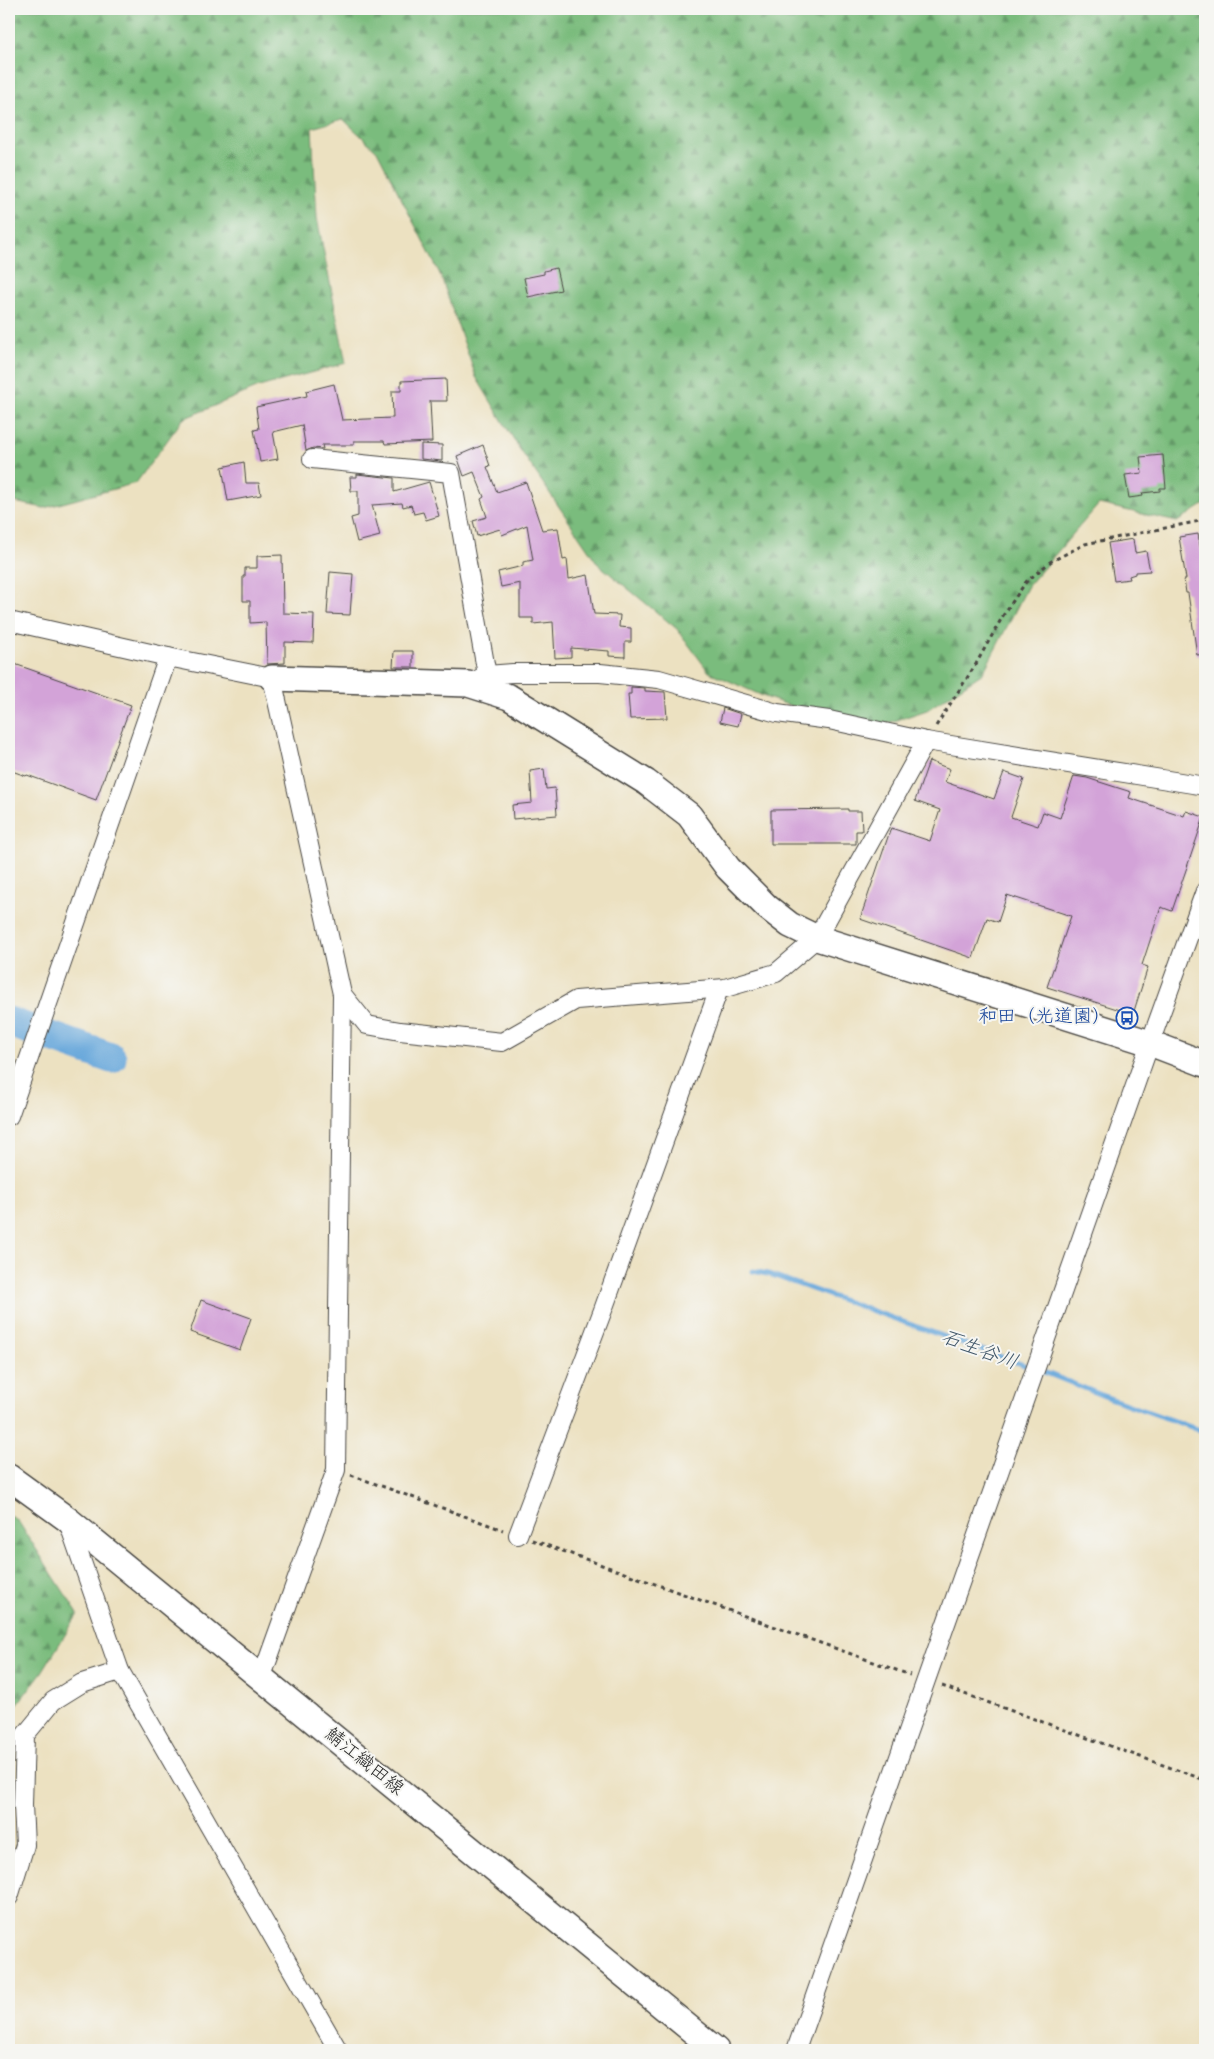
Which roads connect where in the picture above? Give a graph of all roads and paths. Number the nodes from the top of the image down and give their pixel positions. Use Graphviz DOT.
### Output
graph roads {
  1 [pos="312,459"];
  2 [pos="1205,520"];
  3 [pos="9,621"];
  4 [pos="168,657"];
  5 [pos="272,678"];
  6 [pos="478,680"];
  7 [pos="926,741"];
  8 [pos="1205,786"];
  9 [pos="1205,891"];
  10 [pos="817,938"];
  11 [pos="719,989"];
  12 [pos="342,994"];
  13 [pos="1150,1043"];
  14 [pos="1205,1064"];
  15 [pos="9,1116"];
  16 [pos="336,1470"];
  17 [pos="9,1477"];
  18 [pos="67,1519"];
  19 [pos="518,1535"];
  20 [pos="120,1671"];
  21 [pos="261,1679"];
  22 [pos="926,1680"];
  23 [pos="1205,1780"];
  24 [pos="9,1897"];
  25 [pos="338,2050"];
  26 [pos="716,2050"];
  27 [pos="796,2050"];
  1 -- 6 [label="street"];
  2 -- 7 [label="path"];
  3 -- 4 [label="street"];
  4 -- 5 [label="street"];
  4 -- 15 [label="street"];
  5 -- 6 [label="street"];
  5 -- 12 [label="street"];
  6 -- 7 [label="street"];
  6 -- 10 [label="street"];
  7 -- 8 [label="street"];
  7 -- 10 [label="street"];
  9 -- 13 [label="street"];
  10 -- 11 [label="street"];
  10 -- 13 [label="street"];
  11 -- 12 [label="street"];
  11 -- 19 [label="street"];
  12 -- 16 [label="street"];
  13 -- 14 [label="street"];
  13 -- 22 [label="street"];
  16 -- 19 [label="path"];
  16 -- 21 [label="street"];
  17 -- 18 [label="street, 鯖江織田線"];
  18 -- 20 [label="street"];
  18 -- 21 [label="street, 鯖江織田線"];
  19 -- 22 [label="path"];
  20 -- 24 [label="street"];
  20 -- 25 [label="street"];
  21 -- 26 [label="street, 鯖江織田線"];
  22 -- 23 [label="path"];
  22 -- 27 [label="street"];
}
